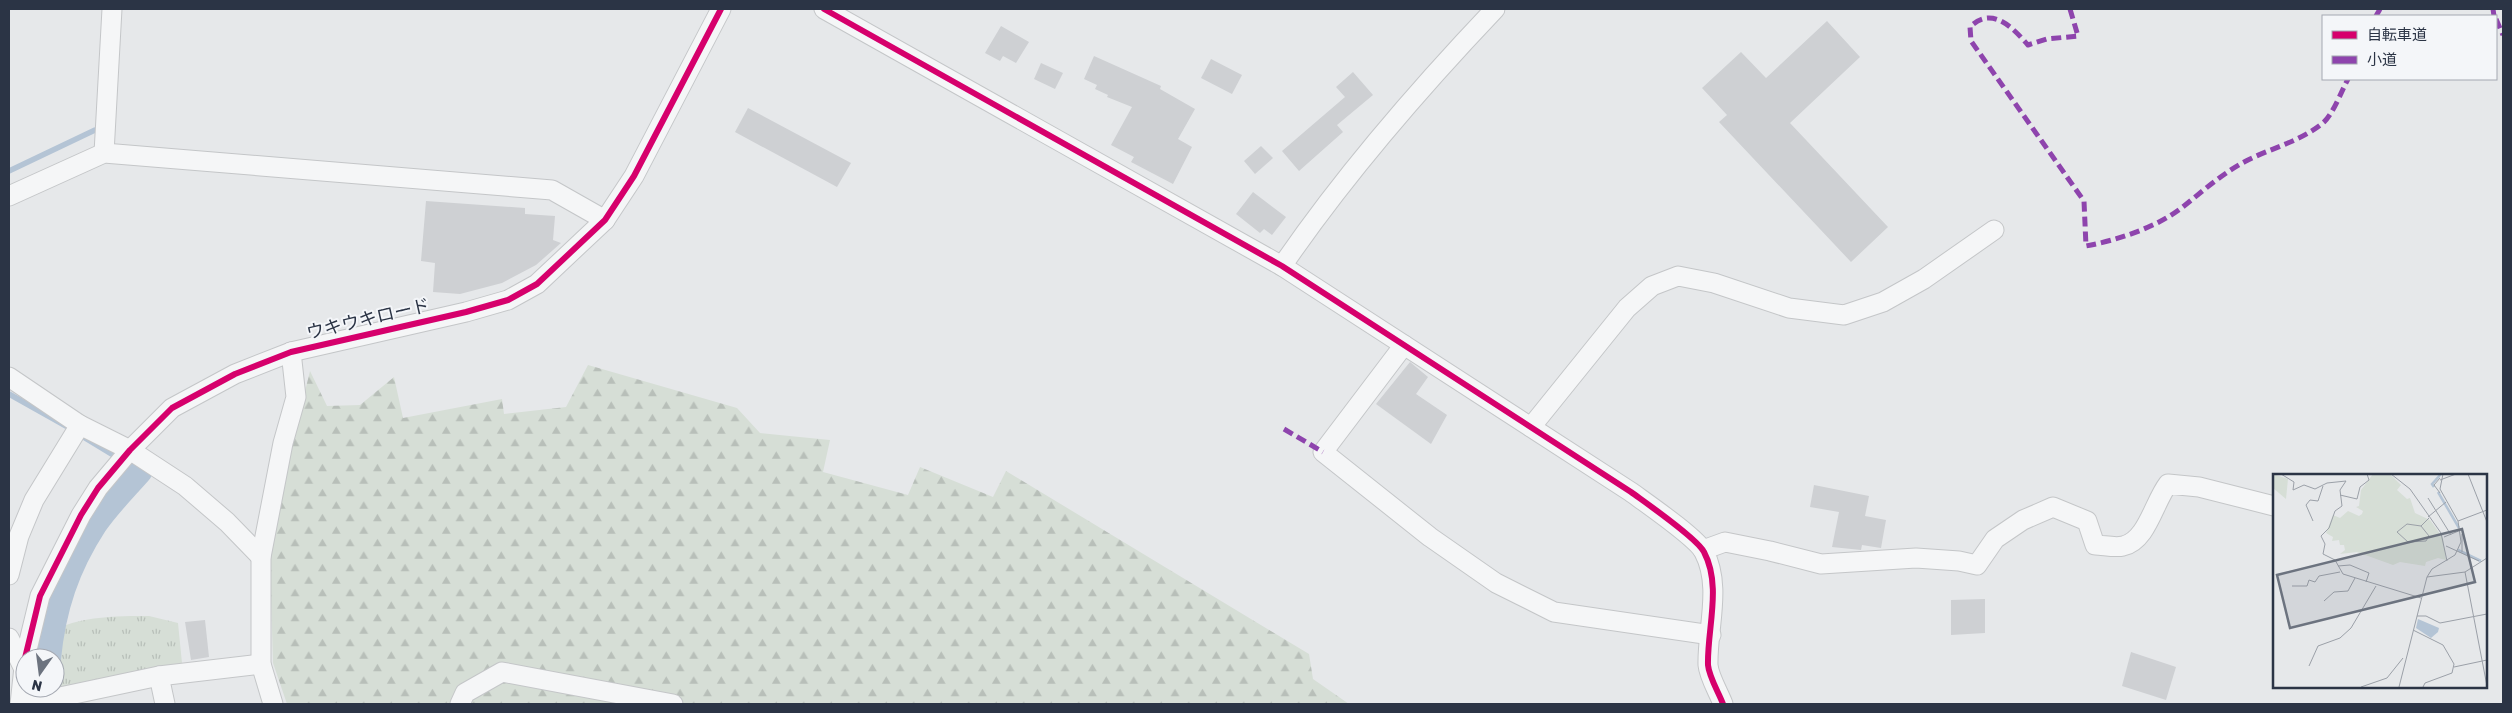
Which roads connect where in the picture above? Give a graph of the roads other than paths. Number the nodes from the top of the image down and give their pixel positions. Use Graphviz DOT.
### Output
graph roads {
  1 [pos="112,9"];
  2 [pos="721,9"];
  3 [pos="824,9"];
  4 [pos="1495,9"];
  5 [pos="104,153"];
  6 [pos="9,196"];
  7 [pos="605,220"];
  8 [pos="1994,230"];
  9 [pos="1282,266"];
  10 [pos="1404,345"];
  11 [pos="291,352"];
  12 [pos="9,377"];
  13 [pos="80,425"];
  14 [pos="1531,427"];
  15 [pos="130,450"];
  16 [pos="2273,506"];
  17 [pos="1704,550"];
  18 [pos="261,557"];
  19 [pos="9,576"];
  20 [pos="1711,635"];
  21 [pos="27,648"];
  22 [pos="261,664"];
  23 [pos="158,676"];
  24 [pos="27,704"];
  25 [pos="165,704"];
  26 [pos="273,704"];
  27 [pos="460,704"];
  28 [pos="673,704"];
  29 [pos="1723,704"];
  1 -- 5 [label="street"];
  2 -- 7 [label="street, ウキウキロード"];
  3 -- 9 [label="street"];
  4 -- 9 [label="street"];
  5 -- 6 [label="street"];
  5 -- 7 [label="street"];
  7 -- 11 [label="street, ウキウキロード"];
  8 -- 14 [label="street"];
  9 -- 10 [label="street"];
  10 -- 14 [label="street"];
  10 -- 20 [label="street"];
  11 -- 15 [label="street, ウキウキロード"];
  11 -- 18 [label="street"];
  12 -- 13 [label="street"];
  13 -- 15 [label="street"];
  13 -- 19 [label="street"];
  14 -- 17 [label="street"];
  15 -- 18 [label="street"];
  15 -- 21 [label="street, ウキウキロード"];
  16 -- 17 [label="street"];
  17 -- 20 [label="street"];
  18 -- 22 [label="street"];
  20 -- 29 [label="street"];
  22 -- 23 [label="street"];
  22 -- 26 [label="street"];
  23 -- 24 [label="street"];
  23 -- 25 [label="street"];
  27 -- 28 [label="street"];
}
